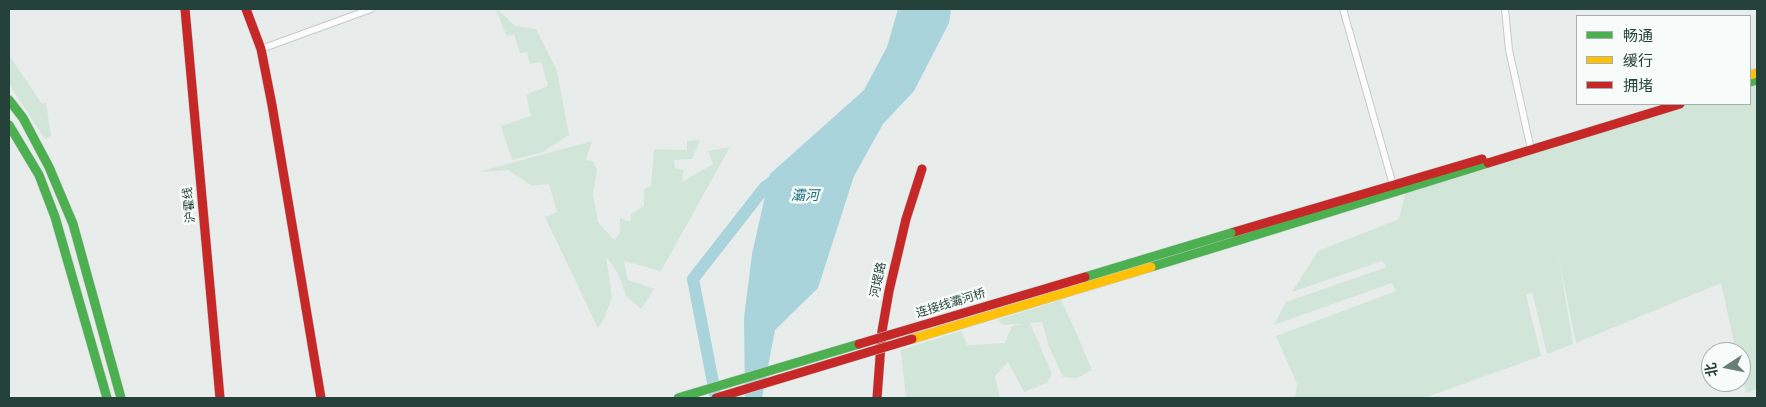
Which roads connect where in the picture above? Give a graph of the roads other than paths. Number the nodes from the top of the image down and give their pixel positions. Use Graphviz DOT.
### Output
graph roads {
  1 [pos="184,9"];
  2 [pos="246,9"];
  3 [pos="371,9"];
  4 [pos="1343,9"];
  5 [pos="1505,9"];
  6 [pos="261,49"];
  7 [pos="9,100"];
  8 [pos="1656,105"];
  9 [pos="1677,105"];
  10 [pos="9,125"];
  11 [pos="1530,144"];
  12 [pos="922,169"];
  13 [pos="1393,185"];
  14 [pos="1232,238"];
  15 [pos="107,398"];
  16 [pos="121,398"];
  17 [pos="220,398"];
  18 [pos="321,398"];
  19 [pos="678,398"];
  20 [pos="716,398"];
  21 [pos="877,398"];
  1 -- 17 [label="main road, 沪霍线"];
  2 -- 6 [label="main road"];
  3 -- 6 [label="street"];
  4 -- 13 [label="street"];
  5 -- 11 [label="street"];
  6 -- 18 [label="main road"];
  7 -- 16 [label="main road"];
  8 -- 11 [label="main road"];
  9 -- 14 [label="main road"];
  10 -- 15 [label="main road"];
  11 -- 13 [label="main road"];
  12 -- 21 [label="main road, 河堤路"];
  13 -- 14 [label="main road"];
  14 -- 19 [label="main road, 连接线灞河桥, bridge"];
  14 -- 20 [label="main road, 连接线灞河桥, bridge"];
}
